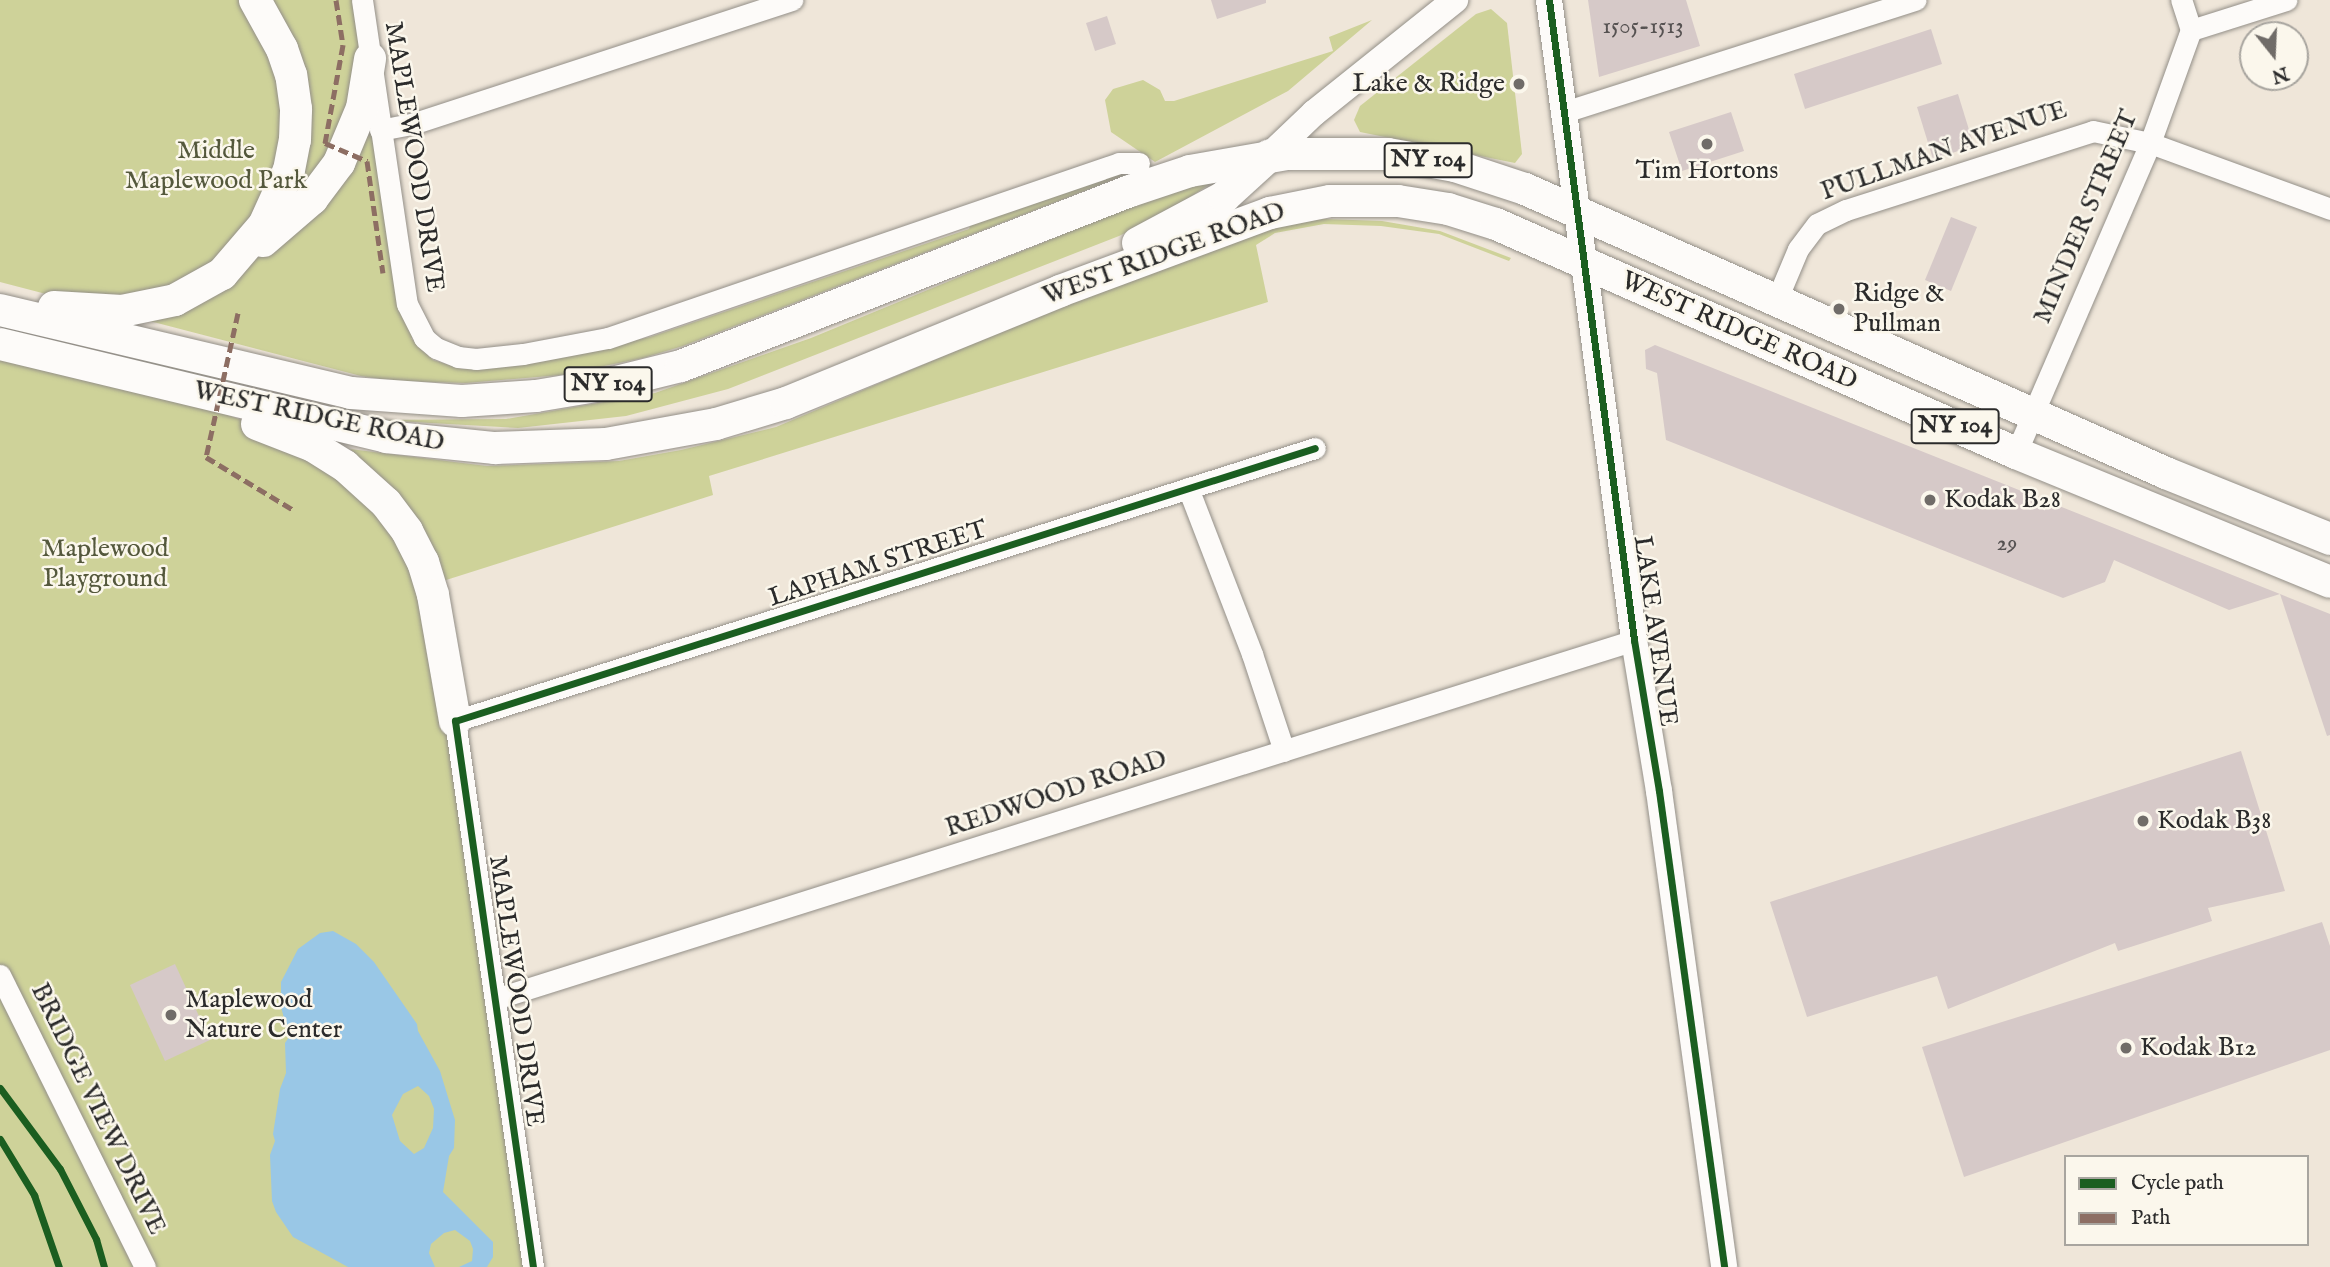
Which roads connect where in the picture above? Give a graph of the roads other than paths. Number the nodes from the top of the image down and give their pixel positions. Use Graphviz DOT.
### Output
graph roads {
  1 [pos="255,0"];
  2 [pos="362,0"];
  3 [pos="792,0"];
  4 [pos="1455,0"];
  5 [pos="1549,0"];
  6 [pos="1916,0"];
  7 [pos="2181,0"];
  8 [pos="2286,0"];
  9 [pos="2190,30"];
  10 [pos="370,59"];
  11 [pos="1564,112"];
  12 [pos="380,130"];
  13 [pos="2150,143"];
  14 [pos="1270,155"];
  15 [pos="1139,163"];
  16 [pos="1190,171"];
  17 [pos="2330,209"];
  18 [pos="1577,211"];
  19 [pos="1584,263"];
  20 [pos="222,274"];
  21 [pos="1777,299"];
  22 [pos="0,301"];
  23 [pos="0,310"];
  24 [pos="990,320"];
  25 [pos="0,344"];
  26 [pos="60,359"];
  27 [pos="2034,413"];
  28 [pos="1315,448"];
  29 [pos="2016,453"];
  30 [pos="1188,488"];
  31 [pos="2330,540"];
  32 [pos="2330,582"];
  33 [pos="1634,640"];
  34 [pos="455,721"];
  35 [pos="1284,751"];
  36 [pos="0,975"];
  37 [pos="495,999"];
  38 [pos="145,1267"];
  39 [pos="533,1267"];
  40 [pos="1724,1267"];
  1 -- 20 [label="highway"];
  2 -- 10 [label="street, MAPLEWOOD DRIVE"];
  3 -- 12 [label="street"];
  4 -- 14 [label="main road"];
  5 -- 11 [label="main road, LAKE AVENUE"];
  6 -- 11 [label="street"];
  7 -- 9 [label="street"];
  8 -- 9 [label="street"];
  9 -- 13 [label="street, MINDER STREET"];
  10 -- 12 [label="street, MAPLEWOOD DRIVE"];
  10 -- 20 [label="highway"];
  11 -- 18 [label="main road, LAKE AVENUE"];
  12 -- 15 [label="street, MAPLEWOOD DRIVE"];
  13 -- 17 [label="street, PULLMAN AVENUE"];
  13 -- 21 [label="street, PULLMAN AVENUE"];
  13 -- 27 [label="street, MINDER STREET"];
  14 -- 16 [label="highway, WEST RIDGE ROAD / NY 104"];
  14 -- 18 [label="highway, WEST RIDGE ROAD / NY 104"];
  14 -- 24 [label="highway"];
  15 -- 16 [label="highway"];
  16 -- 23 [label="highway, WEST RIDGE ROAD / NY 104"];
  18 -- 19 [label="main road, LAKE AVENUE"];
  18 -- 21 [label="highway, WEST RIDGE ROAD / NY 104"];
  19 -- 24 [label="highway, WEST RIDGE ROAD / NY 104"];
  19 -- 29 [label="highway, WEST RIDGE ROAD / NY 104"];
  19 -- 33 [label="main road, LAKE AVENUE"];
  20 -- 22 [label="highway"];
  21 -- 27 [label="highway, WEST RIDGE ROAD / NY 104"];
  24 -- 26 [label="highway, WEST RIDGE ROAD / NY 104"];
  25 -- 26 [label="highway, WEST RIDGE ROAD / NY 104"];
  26 -- 34 [label="highway"];
  27 -- 29 [label="street, MINDER STREET"];
  27 -- 31 [label="highway, WEST RIDGE ROAD / NY 104"];
  28 -- 30 [label="street, LAPHAM STREET"];
  29 -- 32 [label="highway, WEST RIDGE ROAD / NY 104"];
  30 -- 34 [label="street, LAPHAM STREET"];
  30 -- 35 [label="street"];
  33 -- 35 [label="street, REDWOOD ROAD"];
  33 -- 40 [label="main road, LAKE AVENUE"];
  34 -- 37 [label="street, MAPLEWOOD DRIVE"];
  35 -- 37 [label="street, REDWOOD ROAD"];
  36 -- 38 [label="street, BRIDGE VIEW DRIVE"];
  37 -- 39 [label="street, MAPLEWOOD DRIVE"];
}
